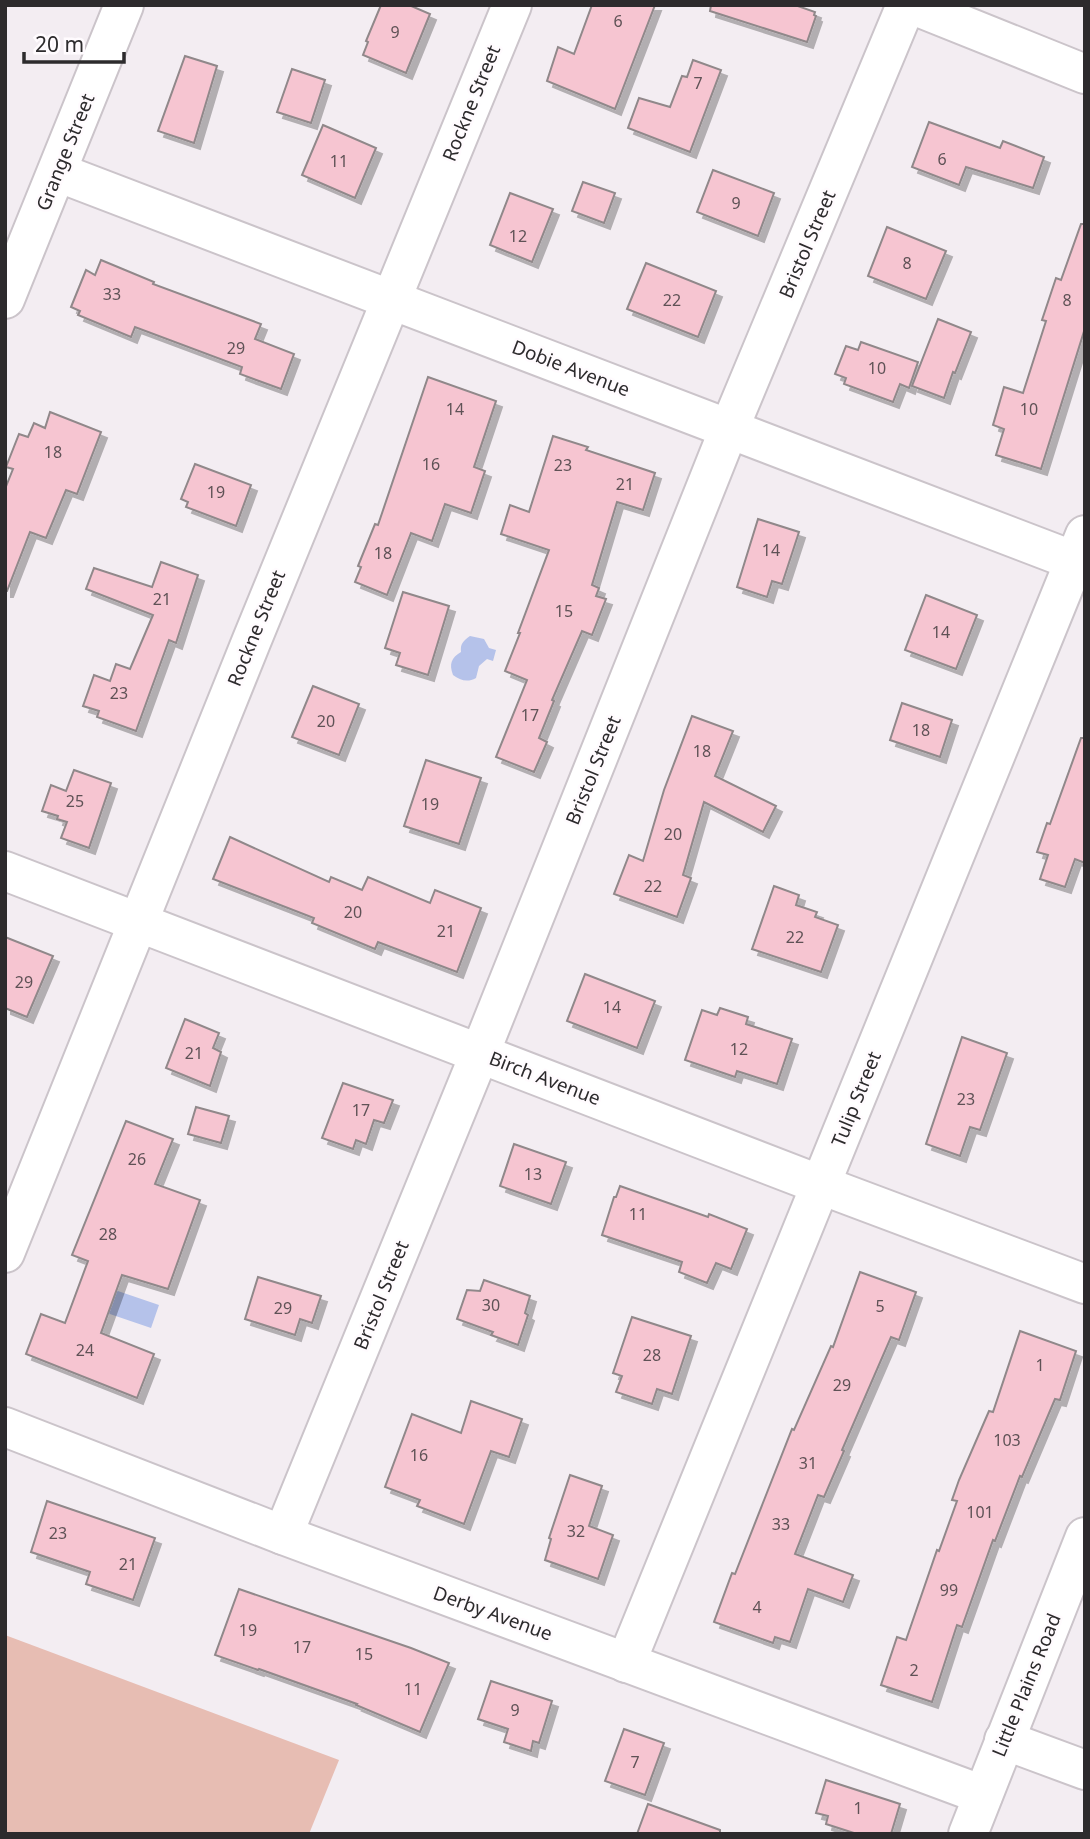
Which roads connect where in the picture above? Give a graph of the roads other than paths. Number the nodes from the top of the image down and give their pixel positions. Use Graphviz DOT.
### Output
graph roads {
  1 [pos="124,5"];
  2 [pos="512,5"];
  3 [pos="906,5"];
  4 [pos="913,5"];
  5 [pos="1085,74"];
  6 [pos="57,172"];
  7 [pos="5,299"];
  8 [pos="390,299"];
  9 [pos="729,429"];
  10 [pos="1081,553"];
  11 [pos="5,872"];
  12 [pos="138,921"];
  13 [pos="480,1053"];
  14 [pos="821,1185"];
  15 [pos="5,1253"];
  16 [pos="1085,1284"];
  17 [pos="5,1427"];
  18 [pos="282,1535"];
  19 [pos="1085,1537"];
  20 [pos="626,1663"];
  21 [pos="1004,1740"];
  22 [pos="1085,1770"];
  23 [pos="983,1795"];
  24 [pos="968,1834"];
  1 -- 6 [label="street, Grange Street"];
  2 -- 8 [label="street, Rockne Street"];
  3 -- 9 [label="street, Bristol Street"];
  4 -- 5 [label="street"];
  6 -- 7 [label="street, Grange Street"];
  6 -- 8 [label="street, Dobie Avenue"];
  8 -- 9 [label="street, Dobie Avenue"];
  8 -- 12 [label="street, Rockne Street"];
  9 -- 10 [label="street, Dobie Avenue"];
  9 -- 13 [label="street, Bristol Street"];
  10 -- 14 [label="street, Tulip Street"];
  11 -- 12 [label="street, Birch Avenue"];
  12 -- 13 [label="street, Birch Avenue"];
  12 -- 15 [label="street, Rockne Street"];
  13 -- 14 [label="street, Birch Avenue"];
  13 -- 18 [label="street, Bristol Street"];
  14 -- 16 [label="street, Birch Avenue"];
  14 -- 20 [label="street, Tulip Street"];
  17 -- 18 [label="street, Derby Avenue"];
  18 -- 20 [label="street, Derby Avenue"];
  19 -- 21 [label="street, Little Plains Road"];
  20 -- 23 [label="street, Derby Avenue"];
  21 -- 22 [label="street"];
  21 -- 23 [label="street, Little Plains Road"];
  23 -- 24 [label="street, Little Plains Road"];
}
